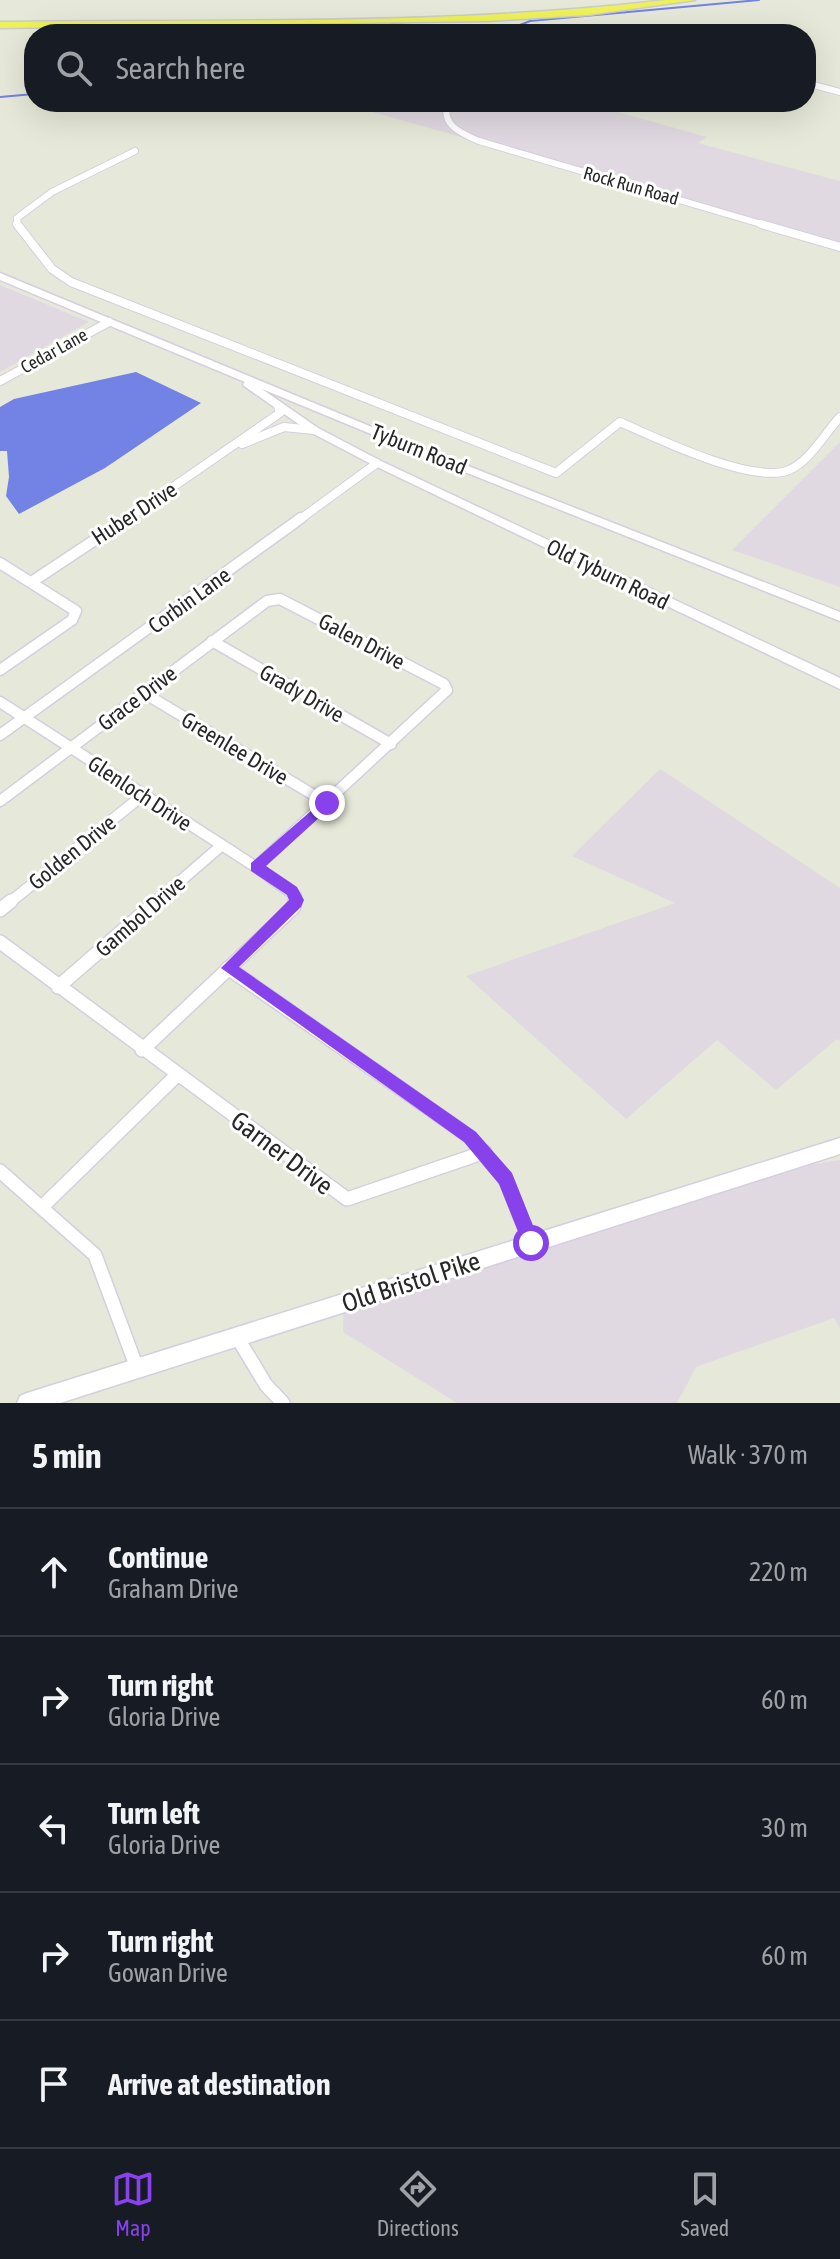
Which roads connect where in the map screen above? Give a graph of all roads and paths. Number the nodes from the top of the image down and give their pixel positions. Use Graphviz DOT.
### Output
graph roads {
  1 [pos="669,0"];
  2 [pos="690,0"];
  3 [pos="0,14"];
  4 [pos="50,23"];
  5 [pos="33,24"];
  6 [pos="24,25"];
  7 [pos="0,26"];
  8 [pos="816,86"];
  9 [pos="840,92"];
  10 [pos="444,112"];
  11 [pos="135,151"];
  12 [pos="840,247"];
  13 [pos="0,276"];
  14 [pos="109,322"];
  15 [pos="225,368"];
  16 [pos="0,381"];
  17 [pos="278,406"];
  18 [pos="838,421"];
  19 [pos="314,430"];
  20 [pos="236,446"];
  21 [pos="377,463"];
  22 [pos="0,563"];
  23 [pos="33,581"];
  24 [pos="276,598"];
  25 [pos="840,617"];
  26 [pos="212,641"];
  27 [pos="0,670"];
  28 [pos="840,684"];
  29 [pos="144,693"];
  30 [pos="0,702"];
  31 [pos="24,718"];
  32 [pos="0,735"];
  33 [pos="391,744"];
  34 [pos="70,748"];
  35 [pos="143,795"];
  36 [pos="0,801"];
  37 [pos="327,803"];
  38 [pos="222,845"];
  39 [pos="256,867"];
  40 [pos="0,910"];
  41 [pos="0,942"];
  42 [pos="228,968"];
  43 [pos="58,987"];
  44 [pos="142,1050"];
  45 [pos="177,1075"];
  46 [pos="840,1146"];
  47 [pos="485,1152"];
  48 [pos="0,1171"];
  49 [pos="42,1207"];
  50 [pos="531,1243"];
  51 [pos="237,1337"];
  52 [pos="137,1368"];
  53 [pos="27,1403"];
  54 [pos="283,1403"];
  1 -- 4 [label="highway"];
  2 -- 4 [label="highway"];
  3 -- 4 [label="highway"];
  4 -- 5 [label="highway"];
  6 -- 7 [label="highway"];
  8 -- 9 [label="street"];
  10 -- 12 [label="street, Rock Run Road"];
  11 -- 18 [label="street"];
  13 -- 14 [label="main road, Tyburn Road"];
  14 -- 15 [label="main road, Tyburn Road"];
  14 -- 16 [label="street, Cedar Lane"];
  15 -- 17 [label="main road, Old Tyburn Road"];
  15 -- 25 [label="main road, Tyburn Road"];
  17 -- 19 [label="main road, Old Tyburn Road"];
  17 -- 20 [label="street, Huber Drive"];
  19 -- 20 [label="street, Huber Drive"];
  19 -- 21 [label="main road, Old Tyburn Road"];
  20 -- 23 [label="street, Huber Drive"];
  21 -- 28 [label="main road, Old Tyburn Road"];
  21 -- 31 [label="street, Corbin Lane"];
  22 -- 23 [label="street"];
  23 -- 27 [label="street"];
  24 -- 26 [label="street, Grace Drive"];
  24 -- 33 [label="street, Galen Drive"];
  26 -- 29 [label="street, Grace Drive"];
  26 -- 33 [label="street, Grady Drive"];
  29 -- 34 [label="street, Grace Drive"];
  29 -- 37 [label="street, Greenlee Drive"];
  30 -- 31 [label="street, Glenloch Drive"];
  31 -- 32 [label="street, Corbin Lane"];
  31 -- 34 [label="street, Glenloch Drive"];
  33 -- 37 [label="street"];
  34 -- 35 [label="street, Glenloch Drive"];
  34 -- 36 [label="street, Grace Drive"];
  35 -- 38 [label="street, Glenloch Drive"];
  35 -- 40 [label="street, Golden Drive"];
  37 -- 39 [label="street"];
  38 -- 39 [label="street, Glenloch Drive"];
  38 -- 43 [label="street, Gambol Drive"];
  39 -- 42 [label="street, Glenloch Drive"];
  41 -- 43 [label="street, Garner Drive"];
  42 -- 44 [label="street"];
  42 -- 47 [label="street"];
  43 -- 44 [label="street, Garner Drive"];
  44 -- 45 [label="street, Garner Drive"];
  45 -- 47 [label="street, Garner Drive"];
  45 -- 49 [label="street"];
  46 -- 50 [label="main road, Old Bristol Pike"];
  47 -- 50 [label="street"];
  48 -- 49 [label="street"];
  49 -- 52 [label="street"];
  50 -- 51 [label="main road, Old Bristol Pike"];
  51 -- 52 [label="main road, Old Bristol Pike"];
  51 -- 54 [label="street"];
  52 -- 53 [label="main road, Old Bristol Pike"];
}
